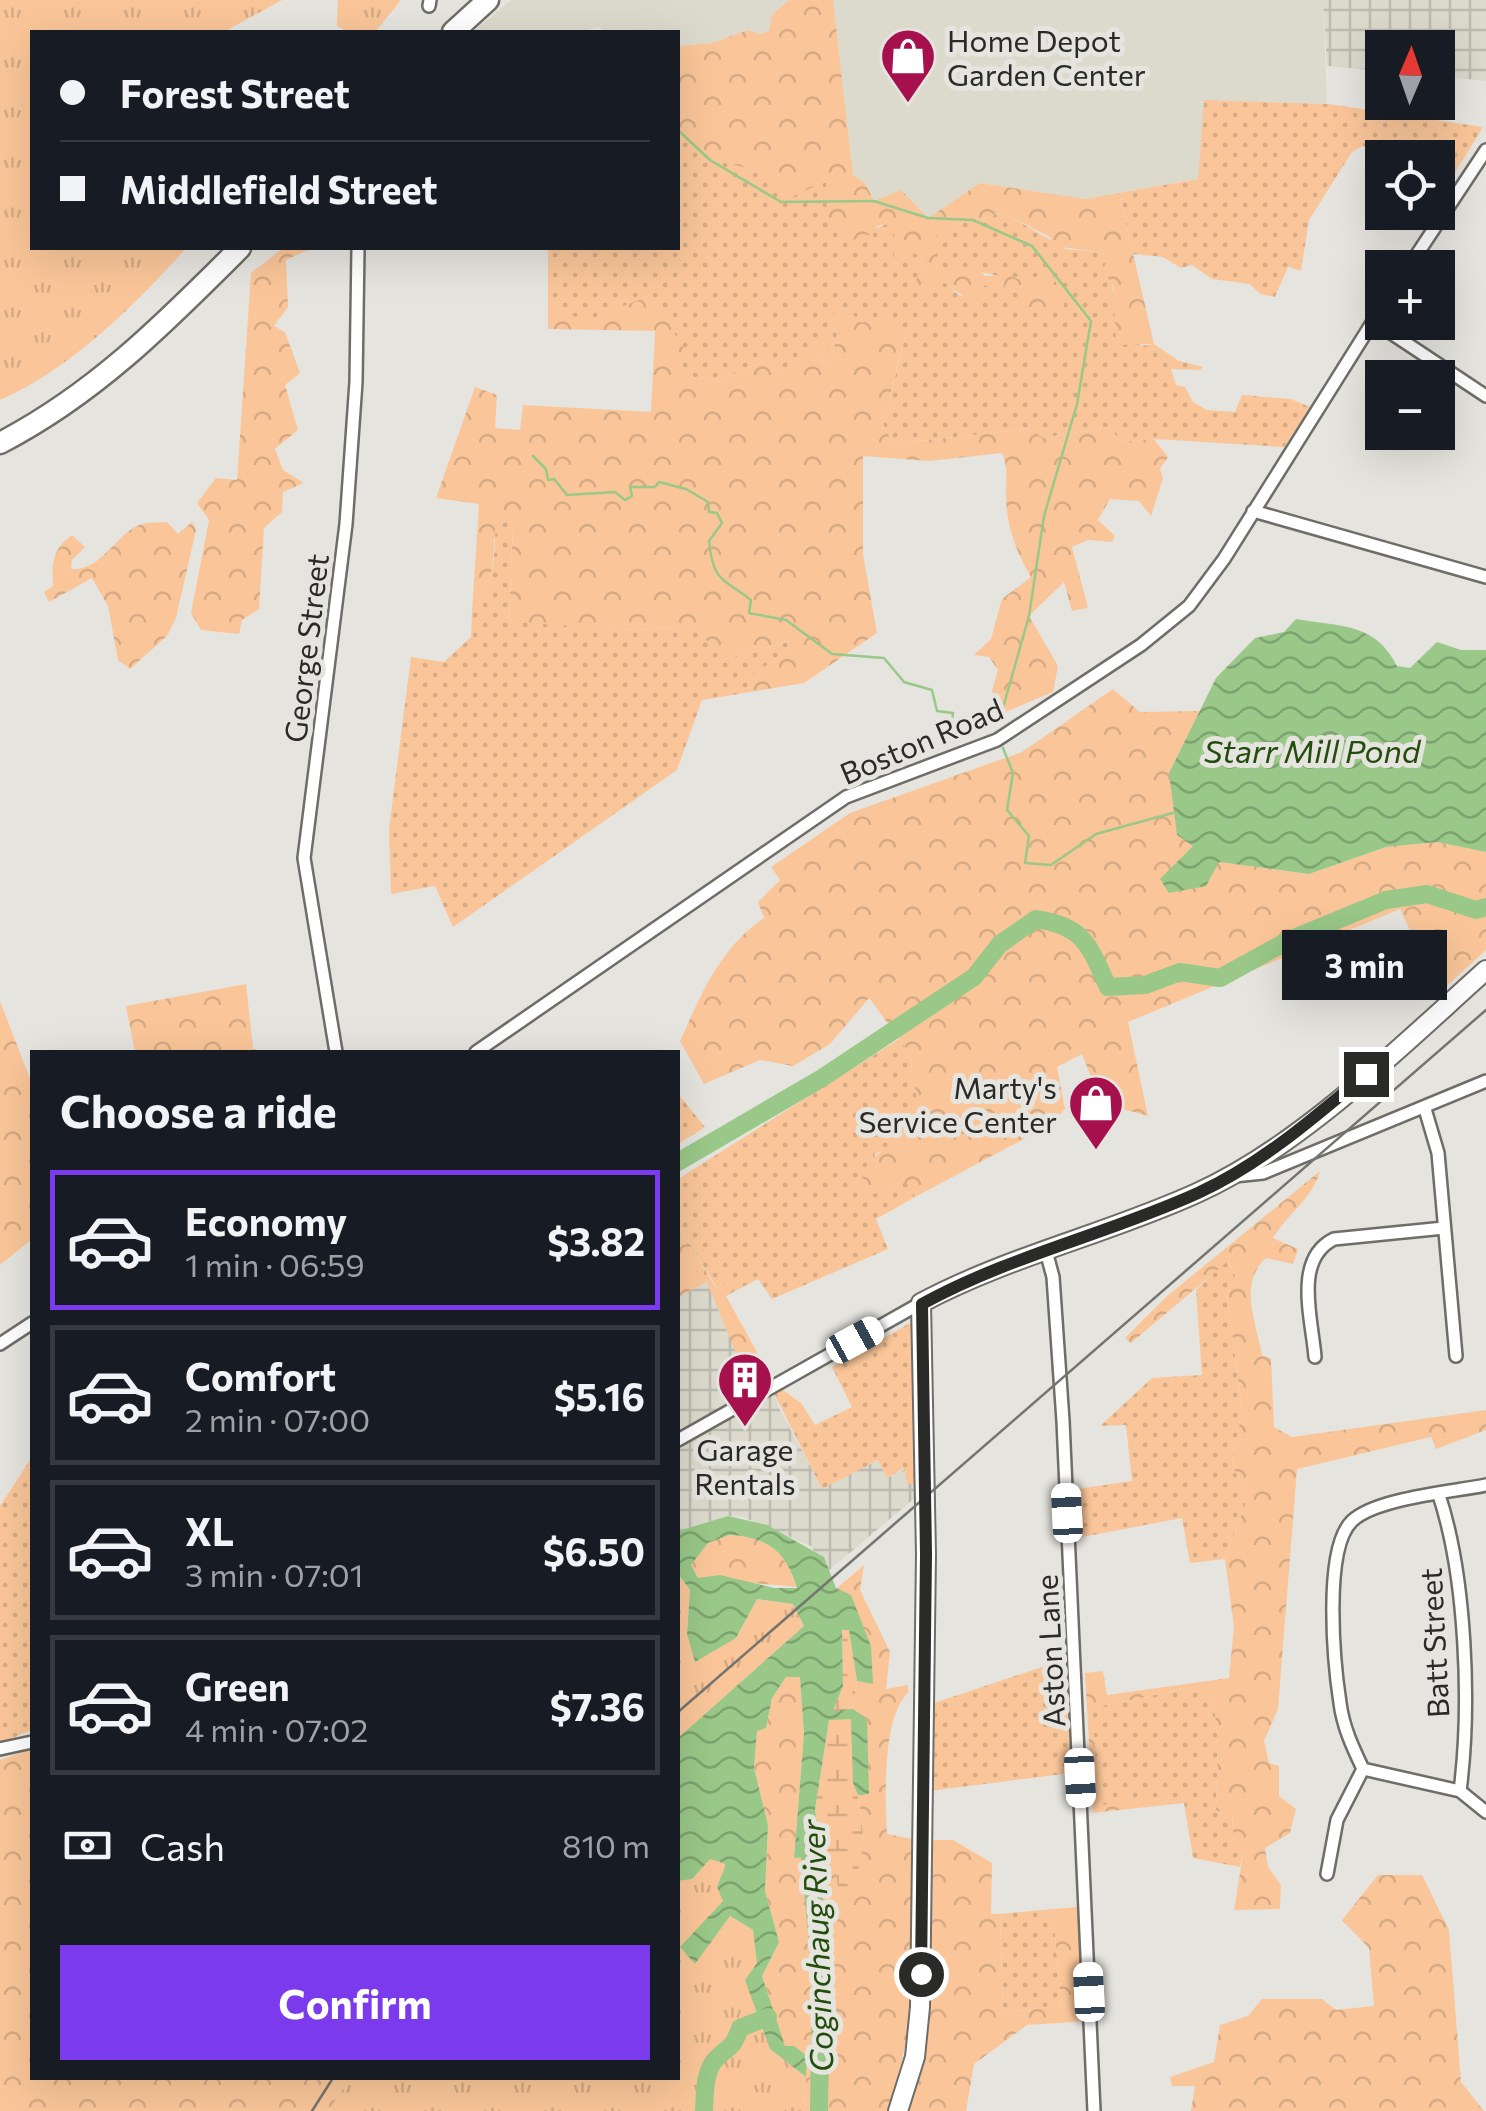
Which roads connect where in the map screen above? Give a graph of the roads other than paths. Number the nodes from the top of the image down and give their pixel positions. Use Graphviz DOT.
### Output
graph roads {
  1 [pos="488,0"];
  2 [pos="456,30"];
  3 [pos="1486,150"];
  4 [pos="238,250"];
  5 [pos="358,250"];
  6 [pos="1420,250"];
  7 [pos="1365,334"];
  8 [pos="1403,340"];
  9 [pos="1486,396"];
  10 [pos="0,443"];
  11 [pos="1253,511"];
  12 [pos="1486,576"];
  13 [pos="1486,970"];
  14 [pos="336,1050"];
  15 [pos="479,1050"];
  16 [pos="1486,1081"];
  17 [pos="1425,1109"];
  18 [pos="1230,1176"];
  19 [pos="1444,1228"];
  20 [pos="1046,1251"];
  21 [pos="922,1304"];
  22 [pos="30,1324"];
  23 [pos="0,1344"];
  24 [pos="1456,1356"];
  25 [pos="1315,1357"];
  26 [pos="680,1439"];
  27 [pos="1486,1485"];
  28 [pos="1439,1495"];
  29 [pos="30,1742"];
  30 [pos="0,1748"];
  31 [pos="1363,1769"];
  32 [pos="1460,1791"];
  33 [pos="1486,1812"];
  34 [pos="1327,1874"];
  35 [pos="898,2111"];
  36 [pos="1094,2111"];
  1 -- 2 [label="highway"];
  3 -- 6 [label="street"];
  4 -- 10 [label="highway"];
  5 -- 14 [label="street, George Street"];
  7 -- 11 [label="street, Boston Road"];
  8 -- 9 [label="street"];
  11 -- 12 [label="street"];
  11 -- 15 [label="street, Boston Road"];
  13 -- 18 [label="main road"];
  16 -- 17 [label="street"];
  17 -- 18 [label="street"];
  17 -- 19 [label="street"];
  18 -- 20 [label="main road"];
  19 -- 24 [label="street"];
  19 -- 25 [label="street"];
  20 -- 21 [label="main road"];
  20 -- 36 [label="street, Aston Lane"];
  21 -- 26 [label="street"];
  21 -- 35 [label="main road"];
  22 -- 23 [label="street"];
  27 -- 28 [label="street"];
  28 -- 31 [label="street"];
  28 -- 32 [label="street, Batt Street"];
  29 -- 30 [label="street"];
  31 -- 32 [label="street"];
  31 -- 34 [label="street"];
  32 -- 33 [label="street"];
}
